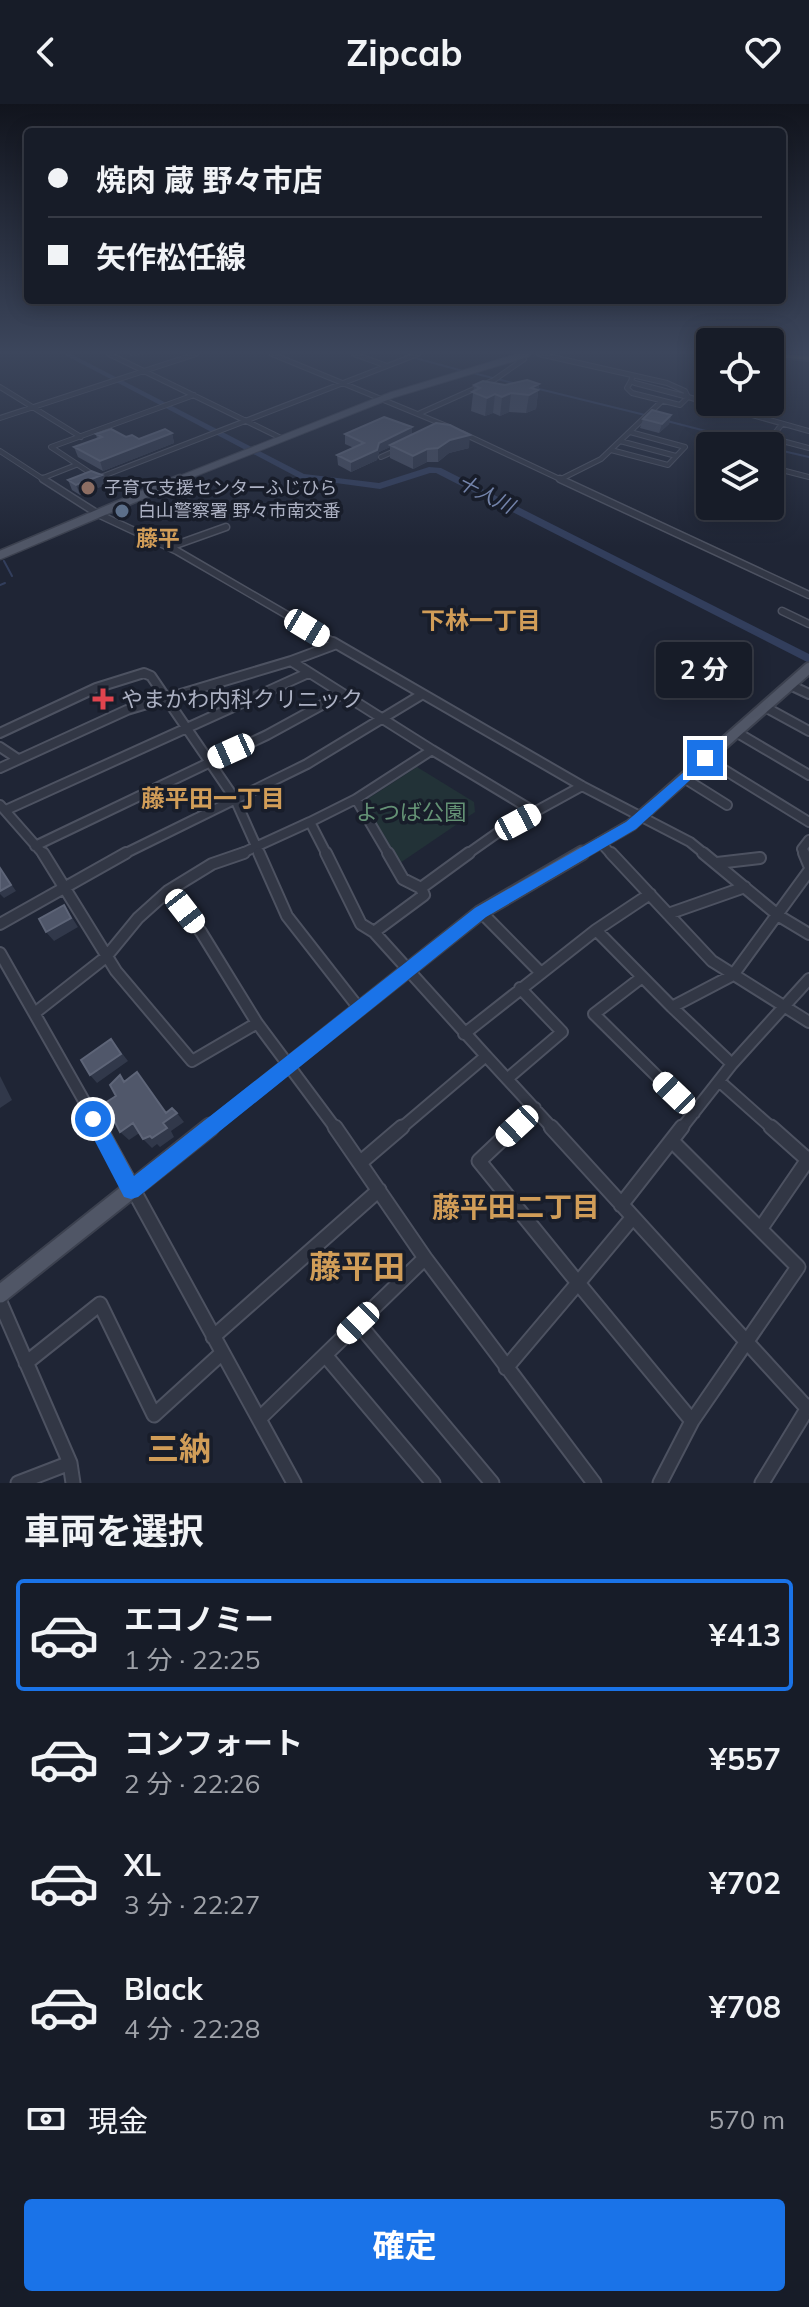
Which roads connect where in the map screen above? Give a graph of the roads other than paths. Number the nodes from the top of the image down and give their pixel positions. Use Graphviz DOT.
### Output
graph roads {
  1 [pos="51,418"];
  2 [pos="131,418"];
  3 [pos="243,418"];
  4 [pos="256,418"];
  5 [pos="327,418"];
  6 [pos="428,418"];
  7 [pos="644,418"];
  8 [pos="762,418"];
  9 [pos="249,421"];
  10 [pos="782,424"];
  11 [pos="446,426"];
  12 [pos="809,431"];
  13 [pos="433,432"];
  14 [pos="630,432"];
  15 [pos="776,432"];
  16 [pos="81,437"];
  17 [pos="281,438"];
  18 [pos="620,441"];
  19 [pos="407,445"];
  20 [pos="784,445"];
  21 [pos="809,448"];
  22 [pos="611,450"];
  23 [pos="0,451"];
  24 [pos="676,456"];
  25 [pos="381,457"];
  26 [pos="76,465"];
  27 [pos="784,471"];
  28 [pos="809,477"];
  29 [pos="43,478"];
  30 [pos="561,479"];
  31 [pos="98,514"];
  32 [pos="226,527"];
  33 [pos="169,547"];
  34 [pos="0,555"];
  35 [pos="809,595"];
  36 [pos="782,611"];
  37 [pos="809,624"];
  38 [pos="334,645"];
  39 [pos="291,661"];
  40 [pos="809,668"];
  41 [pos="308,673"];
  42 [pos="790,685"];
  43 [pos="342,694"];
  44 [pos="809,694"];
  45 [pos="421,695"];
  46 [pos="165,697"];
  47 [pos="765,707"];
  48 [pos="384,720"];
  49 [pos="187,729"];
  50 [pos="809,731"];
  51 [pos="736,732"];
  52 [pos="0,733"];
  53 [pos="0,747"];
  54 [pos="432,750"];
  55 [pos="705,758"];
  56 [pos="18,759"];
  57 [pos="209,761"];
  58 [pos="0,768"];
  59 [pos="809,775"];
  60 [pos="684,778"];
  61 [pos="582,786"];
  62 [pos="235,799"];
  63 [pos="356,799"];
  64 [pos="727,805"];
  65 [pos="3,807"];
  66 [pos="535,812"];
  67 [pos="640,817"];
  68 [pos="310,822"];
  69 [pos="809,822"];
  70 [pos="809,840"];
  71 [pos="600,842"];
  72 [pos="35,846"];
  73 [pos="257,849"];
  74 [pos="760,858"];
  75 [pos="717,863"];
  76 [pos="809,868"];
  77 [pos="62,887"];
  78 [pos="745,887"];
  79 [pos="421,888"];
  80 [pos="168,891"];
  81 [pos="650,894"];
  82 [pos="481,912"];
  83 [pos="668,914"];
  84 [pos="779,916"];
  85 [pos="0,924"];
  86 [pos="596,930"];
  87 [pos="374,932"];
  88 [pos="809,934"];
  89 [pos="0,953"];
  90 [pos="106,957"];
  91 [pos="406,971"];
  92 [pos="540,972"];
  93 [pos="733,975"];
  94 [pos="641,978"];
  95 [pos="809,979"];
  96 [pos="520,988"];
  97 [pos="786,1005"];
  98 [pos="358,1007"];
  99 [pos="672,1007"];
  100 [pos="36,1012"];
  101 [pos="809,1022"];
  102 [pos="257,1023"];
  103 [pos="464,1034"];
  104 [pos="486,1056"];
  105 [pos="288,1064"];
  106 [pos="732,1064"];
  107 [pos="507,1079"];
  108 [pos="719,1081"];
  109 [pos="535,1108"];
  110 [pos="694,1113"];
  111 [pos="672,1141"];
  112 [pos="808,1160"];
  113 [pos="361,1162"];
  114 [pos="131,1190"];
  115 [pos="379,1190"];
  116 [pos="621,1205"];
  117 [pos="633,1217"];
  118 [pos="761,1228"];
  119 [pos="425,1258"];
  120 [pos="578,1283"];
  121 [pos="0,1294"];
  122 [pos="0,1302"];
  123 [pos="358,1323"];
  124 [pos="213,1337"];
  125 [pos="748,1342"];
  126 [pos="222,1353"];
  127 [pos="325,1355"];
  128 [pos="26,1363"];
  129 [pos="506,1368"];
  130 [pos="808,1407"];
  131 [pos="259,1419"];
  132 [pos="692,1421"];
  133 [pos="70,1463"];
  134 [pos="764,1482"];
  135 [pos="18,1483"];
  136 [pos="73,1483"];
  137 [pos="294,1483"];
  138 [pos="433,1483"];
  139 [pos="492,1483"];
  140 [pos="594,1483"];
  141 [pos="660,1483"];
  1 -- 16 [label="street"];
  2 -- 16 [label="street"];
  3 -- 9 [label="street"];
  4 -- 9 [label="street"];
  5 -- 17 [label="main road"];
  6 -- 11 [label="street"];
  7 -- 14 [label="street"];
  8 -- 10 [label="street"];
  9 -- 17 [label="street"];
  9 -- 26 [label="street"];
  10 -- 12 [label="street"];
  10 -- 15 [label="street"];
  11 -- 13 [label="street"];
  11 -- 30 [label="street"];
  14 -- 18 [label="street"];
  14 -- 24 [label="street"];
  16 -- 26 [label="street"];
  17 -- 31 [label="main road"];
  18 -- 22 [label="street"];
  18 -- 24 [label="street"];
  19 -- 25 [label="street"];
  20 -- 21 [label="street"];
  22 -- 24 [label="street"];
  22 -- 30 [label="street"];
  23 -- 29 [label="street"];
  26 -- 29 [label="street"];
  27 -- 28 [label="street"];
  29 -- 31 [label="street"];
  30 -- 35 [label="street"];
  31 -- 33 [label="street"];
  31 -- 34 [label="main road"];
  32 -- 33 [label="street"];
  33 -- 38 [label="street"];
  36 -- 37 [label="street"];
  38 -- 39 [label="street"];
  38 -- 45 [label="street"];
  39 -- 41 [label="street"];
  39 -- 46 [label="street"];
  40 -- 42 [label="main road"];
  41 -- 43 [label="street"];
  41 -- 49 [label="street"];
  42 -- 44 [label="street"];
  42 -- 47 [label="main road"];
  43 -- 48 [label="street"];
  43 -- 57 [label="street"];
  45 -- 48 [label="street"];
  45 -- 61 [label="street"];
  46 -- 49 [label="street"];
  46 -- 52 [label="street"];
  46 -- 56 [label="street"];
  47 -- 50 [label="street"];
  47 -- 51 [label="main road"];
  48 -- 54 [label="street"];
  48 -- 62 [label="street"];
  49 -- 57 [label="street"];
  49 -- 65 [label="street"];
  51 -- 55 [label="main road"];
  51 -- 59 [label="street"];
  53 -- 56 [label="street"];
  54 -- 63 [label="street"];
  54 -- 66 [label="street"];
  55 -- 60 [label="main road"];
  55 -- 69 [label="street"];
  56 -- 58 [label="street"];
  57 -- 62 [label="street"];
  57 -- 72 [label="street"];
  60 -- 64 [label="street"];
  60 -- 67 [label="main road"];
  61 -- 66 [label="street"];
  61 -- 67 [label="street"];
  62 -- 73 [label="street"];
  62 -- 77 [label="street"];
  63 -- 68 [label="street"];
  63 -- 79 [label="street"];
  65 -- 72 [label="street"];
  66 -- 79 [label="street"];
  67 -- 71 [label="main road"];
  67 -- 75 [label="street"];
  68 -- 73 [label="street"];
  68 -- 87 [label="street"];
  70 -- 76 [label="street"];
  71 -- 81 [label="street"];
  71 -- 82 [label="main road"];
  72 -- 77 [label="street"];
  73 -- 80 [label="street"];
  73 -- 98 [label="street"];
  74 -- 75 [label="street"];
  75 -- 78 [label="street"];
  76 -- 84 [label="street"];
  77 -- 85 [label="street"];
  77 -- 90 [label="street"];
  78 -- 83 [label="street"];
  78 -- 84 [label="street"];
  79 -- 87 [label="street"];
  80 -- 90 [label="street"];
  80 -- 102 [label="street"];
  81 -- 83 [label="street"];
  81 -- 86 [label="street"];
  82 -- 91 [label="main road"];
  82 -- 92 [label="street"];
  83 -- 93 [label="street"];
  84 -- 88 [label="street"];
  84 -- 93 [label="street"];
  86 -- 92 [label="street"];
  86 -- 94 [label="street"];
  87 -- 91 [label="street"];
  89 -- 100 [label="street"];
  90 -- 100 [label="street"];
  90 -- 102 [label="street"];
  91 -- 98 [label="main road"];
  91 -- 103 [label="street"];
  92 -- 96 [label="street"];
  93 -- 97 [label="street"];
  93 -- 99 [label="street"];
  94 -- 99 [label="street"];
  94 -- 110 [label="street"];
  95 -- 97 [label="street"];
  96 -- 103 [label="street"];
  96 -- 107 [label="street"];
  97 -- 101 [label="street"];
  97 -- 106 [label="street"];
  98 -- 105 [label="main road"];
  99 -- 106 [label="street"];
  100 -- 114 [label="street"];
  102 -- 105 [label="street"];
  103 -- 104 [label="street"];
  104 -- 107 [label="street"];
  104 -- 113 [label="street"];
  105 -- 113 [label="street"];
  105 -- 114 [label="main road"];
  106 -- 108 [label="street"];
  107 -- 109 [label="street"];
  108 -- 110 [label="street"];
  108 -- 112 [label="street"];
  109 -- 116 [label="street"];
  109 -- 120 [label="street"];
  110 -- 111 [label="street"];
  111 -- 116 [label="street"];
  111 -- 118 [label="street"];
  112 -- 118 [label="street"];
  113 -- 115 [label="street"];
  114 -- 121 [label="main road"];
  114 -- 124 [label="street"];
  115 -- 119 [label="street"];
  115 -- 124 [label="street"];
  116 -- 117 [label="street"];
  117 -- 120 [label="street"];
  117 -- 125 [label="street"];
  118 -- 125 [label="street"];
  119 -- 123 [label="street"];
  119 -- 129 [label="street"];
  120 -- 129 [label="street"];
  120 -- 132 [label="street"];
  122 -- 128 [label="street"];
  123 -- 127 [label="street"];
  123 -- 139 [label="street"];
  124 -- 126 [label="street"];
  125 -- 130 [label="street"];
  125 -- 132 [label="street"];
  126 -- 128 [label="street"];
  126 -- 131 [label="street"];
  127 -- 131 [label="street"];
  127 -- 138 [label="street"];
  128 -- 133 [label="street"];
  129 -- 140 [label="street"];
  130 -- 134 [label="street"];
  131 -- 137 [label="street"];
  132 -- 141 [label="street"];
  133 -- 135 [label="street"];
  133 -- 136 [label="street"];
}
